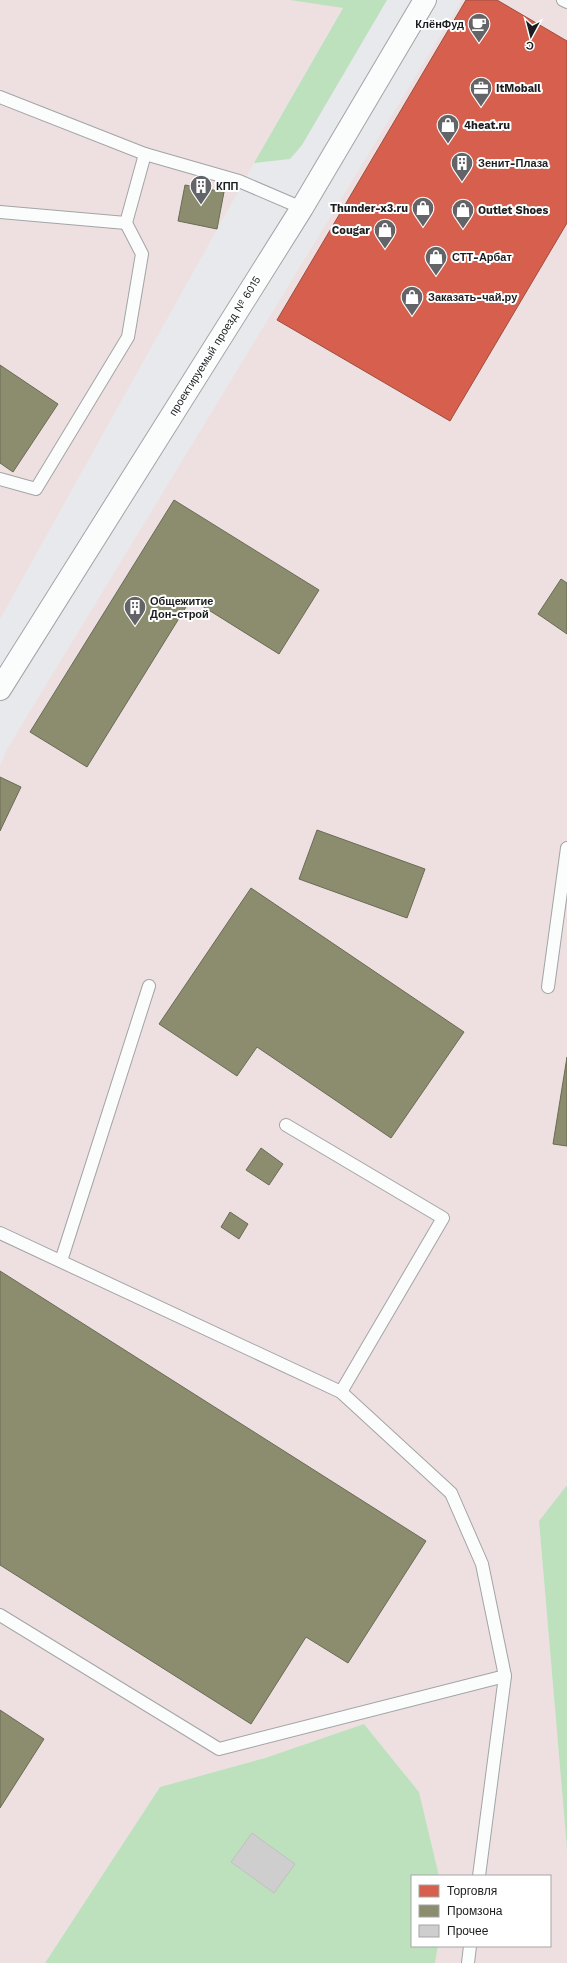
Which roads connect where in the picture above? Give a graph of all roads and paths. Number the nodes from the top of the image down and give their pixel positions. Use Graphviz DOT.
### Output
graph roads {
  1 [pos="425,0"];
  2 [pos="563,0"];
  3 [pos="567,2"];
  4 [pos="0,97"];
  5 [pos="144,154"];
  6 [pos="302,208"];
  7 [pos="0,212"];
  8 [pos="126,223"];
  9 [pos="0,479"];
  10 [pos="0,689"];
  11 [pos="567,848"];
  12 [pos="149,986"];
  13 [pos="548,987"];
  14 [pos="286,1125"];
  15 [pos="0,1232"];
  16 [pos="61,1261"];
  17 [pos="341,1392"];
  18 [pos="0,1615"];
  19 [pos="505,1676"];
  20 [pos="479,1875"];
  21 [pos="470,1947"];
  22 [pos="468,1963"];
  1 -- 6 [label="street, проектируемый проезд № 6015"];
  2 -- 3 [label="lane"];
  4 -- 5 [label="lane"];
  5 -- 6 [label="lane"];
  5 -- 8 [label="lane"];
  6 -- 10 [label="street, проектируемый проезд № 6015"];
  7 -- 8 [label="lane"];
  8 -- 9 [label="lane"];
  11 -- 13 [label="lane"];
  12 -- 16 [label="lane"];
  14 -- 17 [label="lane"];
  15 -- 16 [label="lane"];
  16 -- 17 [label="lane"];
  17 -- 19 [label="lane"];
  18 -- 19 [label="lane"];
  19 -- 20 [label="lane"];
  21 -- 22 [label="lane"];
}
